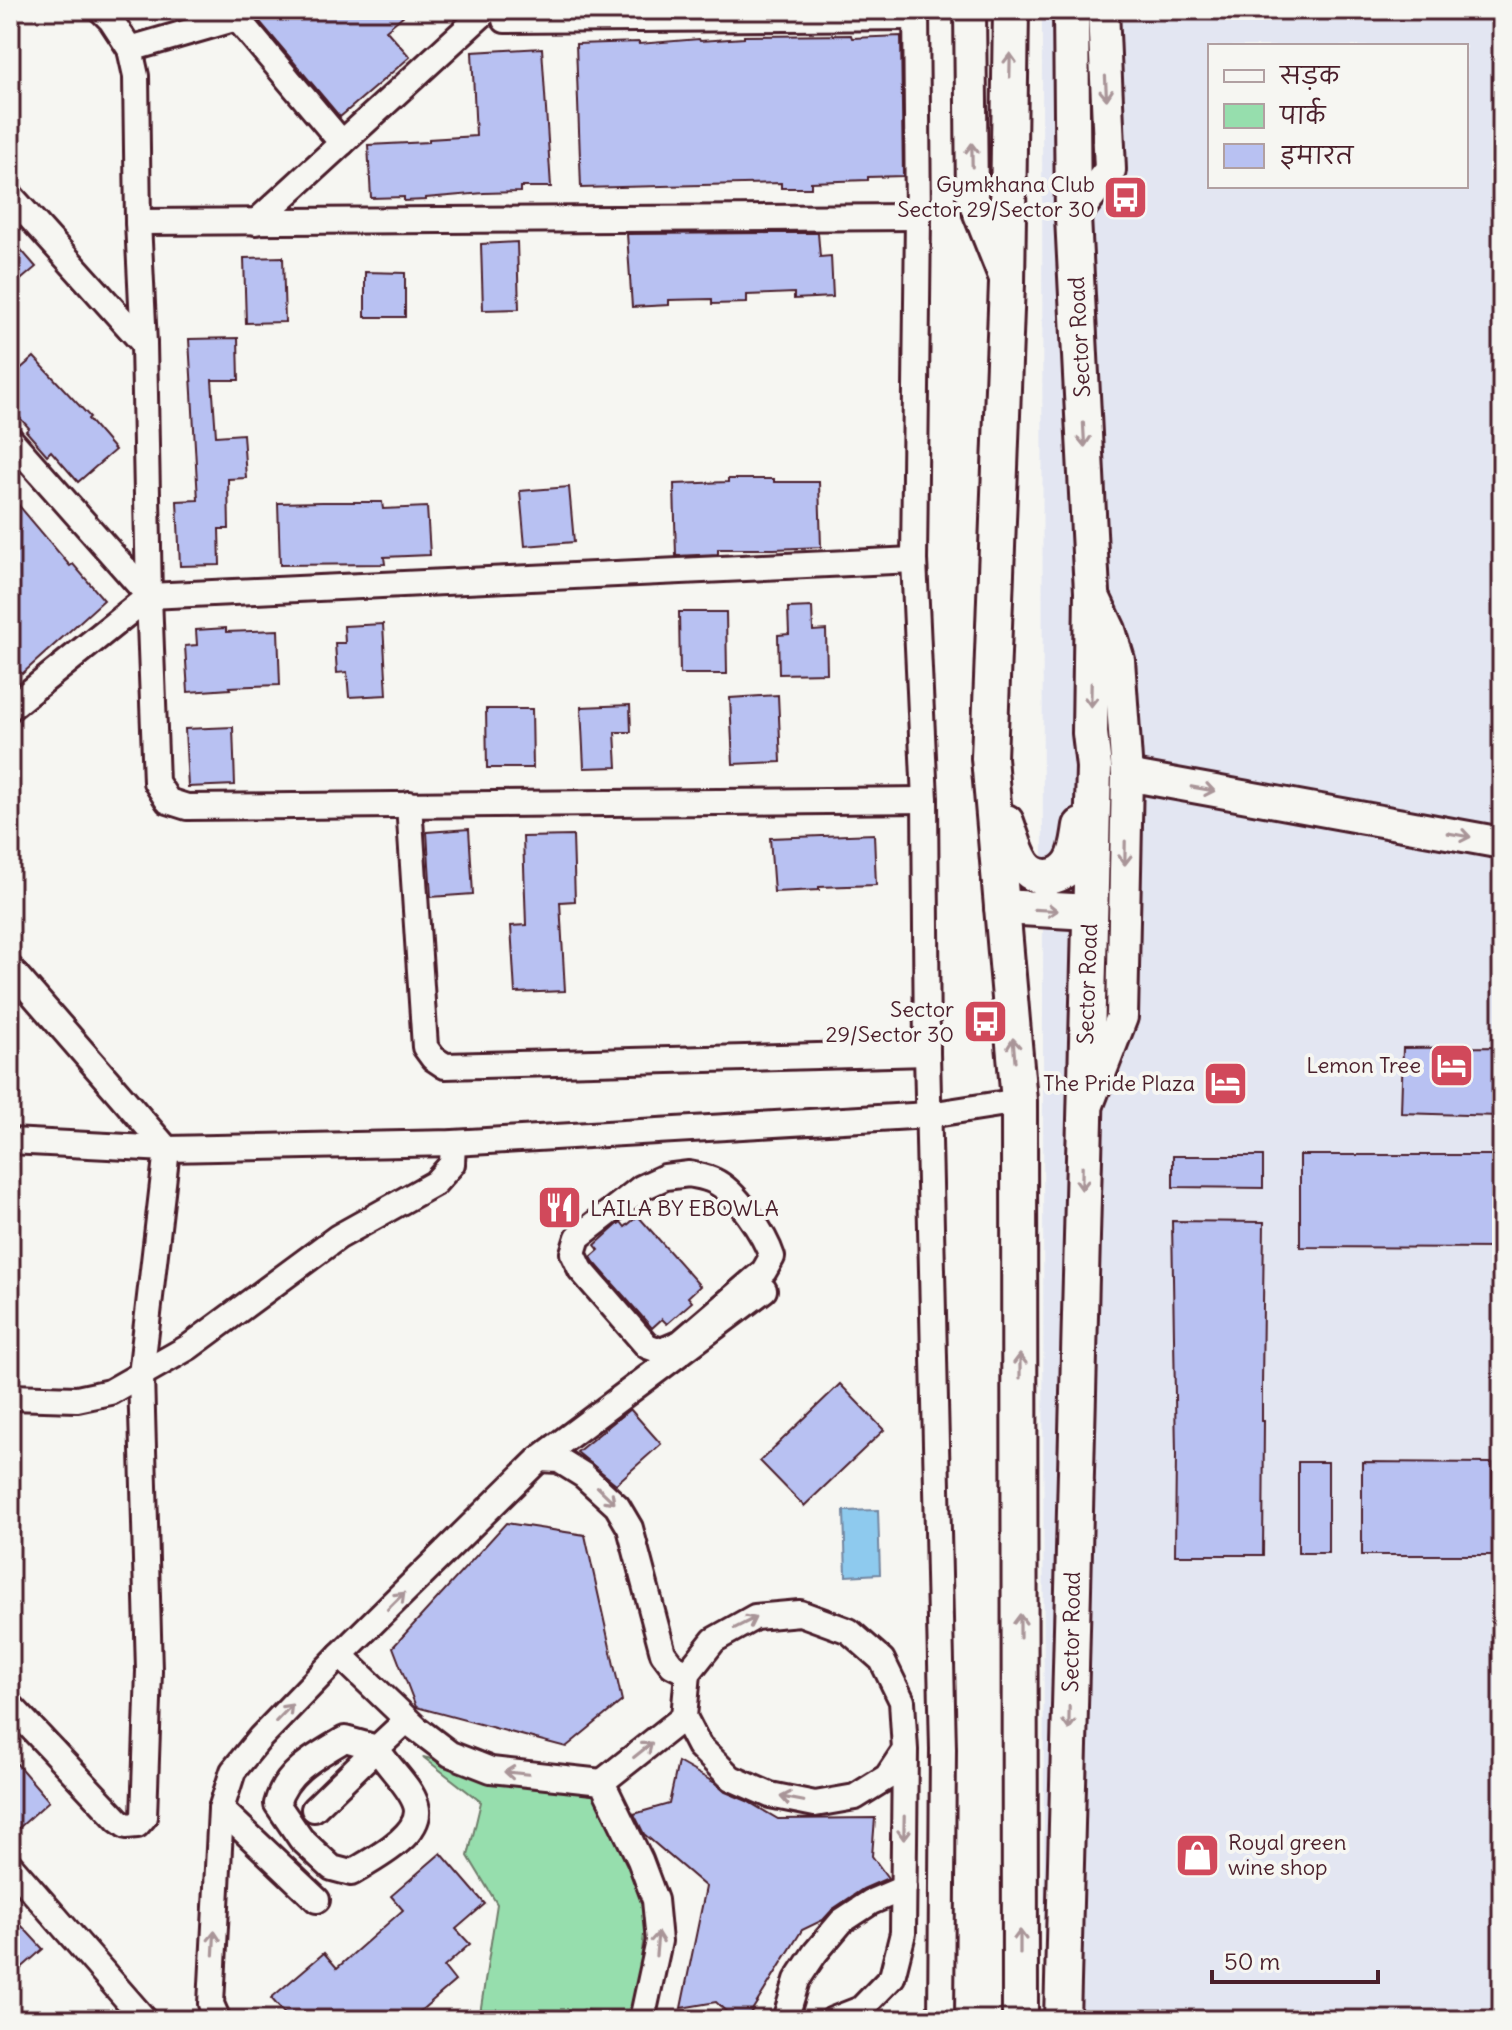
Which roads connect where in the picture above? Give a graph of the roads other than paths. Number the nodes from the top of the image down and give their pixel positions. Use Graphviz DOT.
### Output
graph roads {
  1 [pos="101,10"];
  2 [pos="970,10"];
  3 [pos="1011,10"];
  4 [pos="1071,10"];
  5 [pos="1103,10"];
  6 [pos="916,13"];
  7 [pos="233,14"];
  8 [pos="745,14"];
  9 [pos="496,15"];
  10 [pos="130,49"];
  11 [pos="342,143"];
  12 [pos="10,195"];
  13 [pos="918,217"];
  14 [pos="1073,217"];
  15 [pos="138,222"];
  16 [pos="256,222"];
  17 [pos="1007,283"];
  18 [pos="144,344"];
  19 [pos="10,439"];
  20 [pos="914,560"];
  21 [pos="1092,592"];
  22 [pos="149,596"];
  23 [pos="12,702"];
  24 [pos="989,758"];
  25 [pos="1094,767"];
  26 [pos="1127,775"];
  27 [pos="925,800"];
  28 [pos="409,804"];
  29 [pos="1502,843"];
  30 [pos="1002,907"];
  31 [pos="1089,912"];
  32 [pos="10,968"];
  33 [pos="927,1053"];
  34 [pos="1019,1101"];
  35 [pos="929,1115"];
  36 [pos="1084,1115"];
  37 [pos="686,1130"];
  38 [pos="10,1141"];
  39 [pos="453,1143"];
  40 [pos="167,1149"];
  41 [pos="689,1174"];
  42 [pos="764,1290"];
  43 [pos="141,1375"];
  44 [pos="10,1397"];
  45 [pos="539,1459"];
  46 [pos="1020,1466"];
  47 [pos="1075,1470"];
  48 [pos="1074,1511"];
  49 [pos="1020,1512"];
  50 [pos="340,1655"];
  51 [pos="688,1673"];
  52 [pos="10,1705"];
  53 [pos="684,1717"];
  54 [pos="407,1720"];
  55 [pos="377,1748"];
  56 [pos="905,1750"];
  57 [pos="602,1782"];
  58 [pos="221,1809"];
  59 [pos="314,1809"];
  60 [pos="10,1865"];
  61 [pos="904,1888"];
  62 [pos="317,1900"];
  63 [pos="1017,2016"];
  64 [pos="145,2020"];
  65 [pos="218,2020"];
  66 [pos="642,2020"];
  67 [pos="785,2020"];
  68 [pos="833,2020"];
  69 [pos="941,2020"];
  70 [pos="1062,2020"];
  1 -- 10 [label="street"];
  17 -- 2 [label="street, one-way"];
  17 -- 3 [label="main road, one-way"];
  4 -- 14 [label="main road, Sector Road"];
  5 -- 14 [label="street, one-way"];
  6 -- 8 [label="street"];
  6 -- 13 [label="street"];
  7 -- 10 [label="street"];
  7 -- 11 [label="street"];
  8 -- 9 [label="street"];
  9 -- 11 [label="street"];
  10 -- 15 [label="street"];
  11 -- 16 [label="street"];
  12 -- 18 [label="street"];
  13 -- 16 [label="street"];
  13 -- 20 [label="street"];
  14 -- 21 [label="main road, Sector Road, one-way"];
  15 -- 16 [label="street"];
  15 -- 18 [label="street"];
  17 -- 24 [label="main road"];
  18 -- 22 [label="street"];
  19 -- 22 [label="street"];
  20 -- 22 [label="street"];
  20 -- 27 [label="street"];
  21 -- 25 [label="main road, Sector Road, one-way"];
  21 -- 26 [label="street"];
  22 -- 23 [label="street"];
  22 -- 28 [label="street"];
  24 -- 25 [label="main road"];
  24 -- 30 [label="main road"];
  25 -- 31 [label="main road, Sector Road"];
  26 -- 29 [label="street, one-way"];
  26 -- 36 [label="street, one-way"];
  27 -- 28 [label="street"];
  27 -- 33 [label="street"];
  28 -- 33 [label="street"];
  30 -- 31 [label="main road, one-way"];
  34 -- 30 [label="main road, one-way"];
  31 -- 36 [label="main road, Sector Road"];
  32 -- 40 [label="street"];
  33 -- 35 [label="street"];
  34 -- 35 [label="street"];
  46 -- 34 [label="main road, one-way"];
  35 -- 37 [label="street"];
  35 -- 69 [label="street"];
  36 -- 47 [label="main road, Sector Road, one-way"];
  37 -- 39 [label="street"];
  37 -- 41 [label="street"];
  38 -- 40 [label="street"];
  39 -- 40 [label="street"];
  39 -- 43 [label="street"];
  40 -- 43 [label="street"];
  41 -- 41 [label="street"];
  42 -- 45 [label="street"];
  43 -- 44 [label="street"];
  43 -- 52 [label="street"];
  50 -- 45 [label="street, one-way"];
  45 -- 51 [label="street, one-way"];
  46 -- 47 [label="main road"];
  46 -- 49 [label="main road"];
  47 -- 48 [label="main road, Sector Road"];
  48 -- 49 [label="main road"];
  48 -- 70 [label="main road, Sector Road, one-way"];
  63 -- 49 [label="main road, one-way"];
  50 -- 54 [label="street"];
  58 -- 50 [label="street, one-way"];
  51 -- 53 [label="street"];
  51 -- 56 [label="street, one-way"];
  56 -- 53 [label="street, one-way"];
  57 -- 53 [label="street, one-way"];
  54 -- 55 [label="street"];
  57 -- 54 [label="street, one-way"];
  55 -- 55 [label="street"];
  55 -- 59 [label="street"];
  56 -- 61 [label="street, one-way"];
  66 -- 57 [label="street, one-way"];
  58 -- 62 [label="street"];
  65 -- 58 [label="street, one-way"];
  60 -- 64 [label="street"];
  61 -- 67 [label="street"];
  61 -- 68 [label="street"];
}
